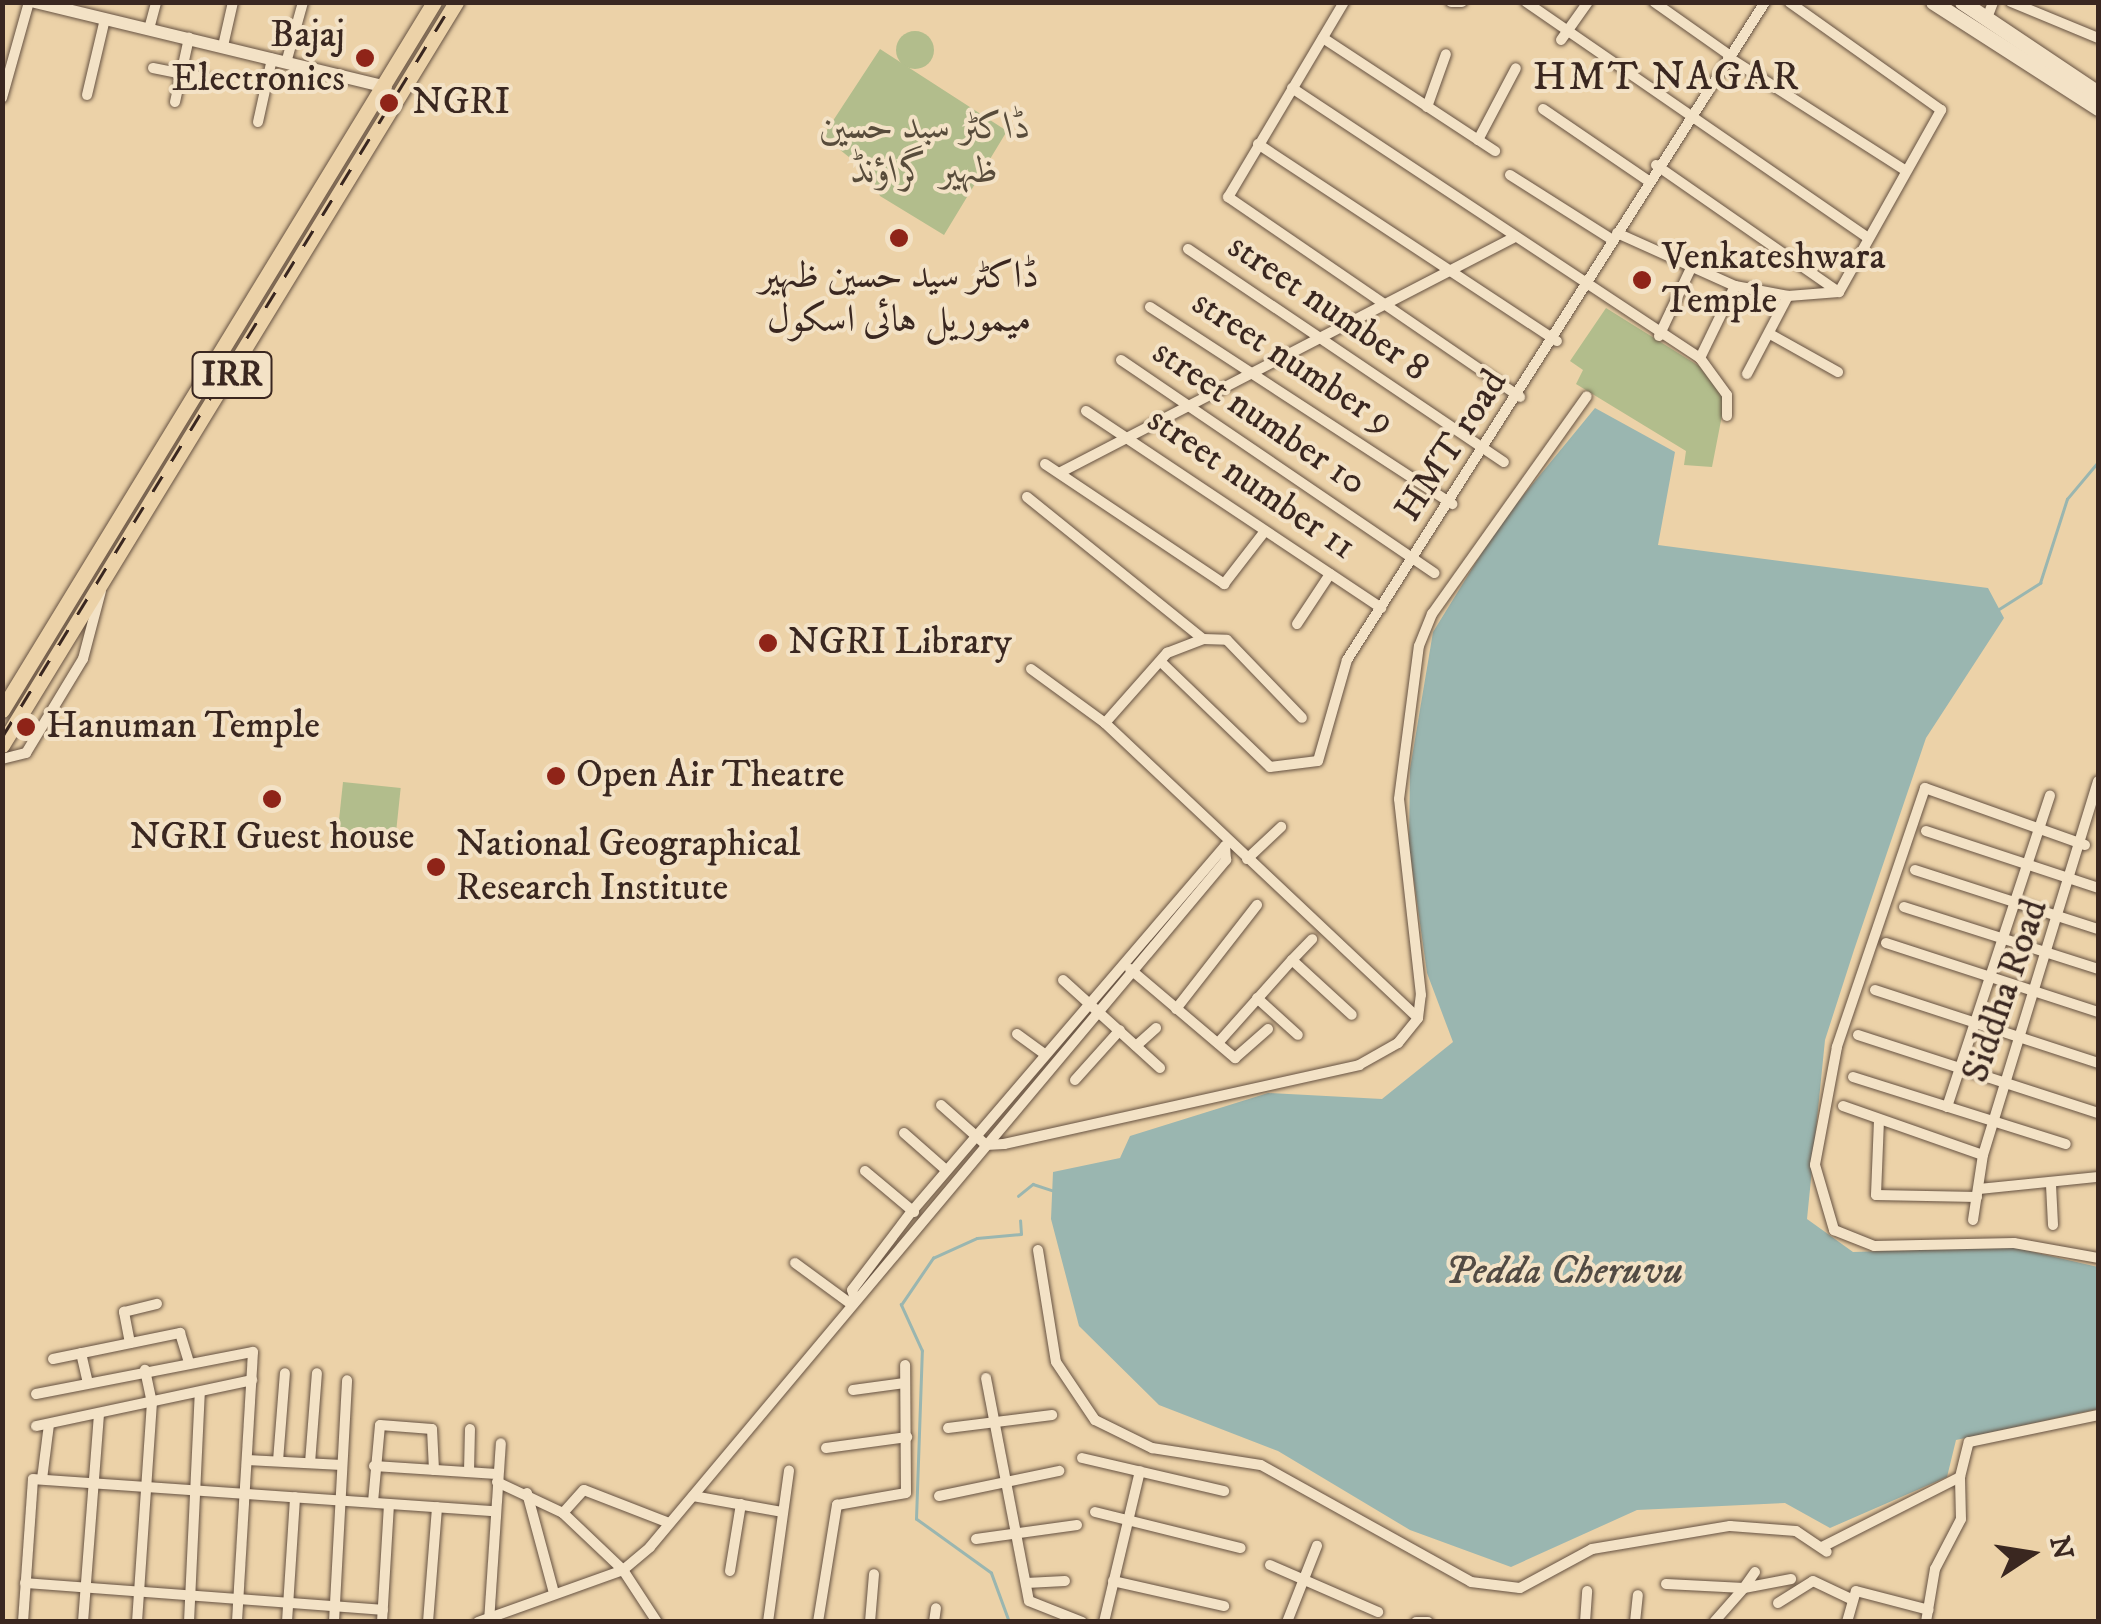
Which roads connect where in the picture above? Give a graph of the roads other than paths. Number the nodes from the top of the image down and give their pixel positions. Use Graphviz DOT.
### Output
graph roads {
  1 [pos="32,2"];
  2 [pos="156,2"];
  3 [pos="232,2"];
  4 [pos="304,2"];
  5 [pos="434,2"];
  6 [pos="456,2"];
  7 [pos="1344,2"];
  8 [pos="1451,2"];
  9 [pos="1462,2"];
  10 [pos="1526,2"];
  11 [pos="1588,2"];
  12 [pos="1654,2"];
  13 [pos="1765,2"];
  14 [pos="1789,2"];
  15 [pos="1933,2"];
  16 [pos="1962,2"];
  17 [pos="2011,2"];
  18 [pos="86,8"];
  19 [pos="1990,10"];
  20 [pos="104,19"];
  21 [pos="149,29"];
  22 [pos="1564,36"];
  23 [pos="189,38"];
  24 [pos="1323,38"];
  25 [pos="2098,38"];
  26 [pos="223,46"];
  27 [pos="1446,54"];
  28 [pos="1729,56"];
  29 [pos="279,61"];
  30 [pos="153,68"];
  31 [pos="1516,68"];
  32 [pos="182,73"];
  33 [pos="208,79"];
  34 [pos="386,87"];
  35 [pos="1292,88"];
  36 [pos="2098,92"];
  37 [pos="87,95"];
  38 [pos="2,98"];
  39 [pos="175,102"];
  40 [pos="1427,107"];
  41 [pos="2098,108"];
  42 [pos="1544,109"];
  43 [pos="1690,116"];
  44 [pos="258,122"];
  45 [pos="1478,140"];
  46 [pos="1258,144"];
  47 [pos="1495,151"];
  48 [pos="1656,165"];
  49 [pos="1906,170"];
  50 [pos="1510,175"];
  51 [pos="1647,180"];
  52 [pos="1615,236"];
  53 [pos="1513,238"];
  54 [pos="1868,238"];
  55 [pos="1188,249"];
  56 [pos="1692,266"];
  57 [pos="1451,270"];
  58 [pos="1735,286"];
  59 [pos="1588,289"];
  60 [pos="1839,292"];
  61 [pos="1788,296"];
  62 [pos="1382,304"];
  63 [pos="1150,307"];
  64 [pos="1770,334"];
  65 [pos="1659,336"];
  66 [pos="1318,338"];
  67 [pos="1557,341"];
  68 [pos="1700,358"];
  69 [pos="1121,360"];
  70 [pos="1252,370"];
  71 [pos="1838,372"];
  72 [pos="1746,374"];
  73 [pos="1587,396"];
  74 [pos="1520,397"];
  75 [pos="1189,405"];
  76 [pos="1086,411"];
  77 [pos="1728,416"];
  78 [pos="1126,437"];
  79 [pos="1485,449"];
  80 [pos="1504,462"];
  81 [pos="154,464"];
  82 [pos="1045,464"];
  83 [pos="1060,472"];
  84 [pos="170,478"];
  85 [pos="1027,497"];
  86 [pos="1452,504"];
  87 [pos="1266,531"];
  88 [pos="1413,560"];
  89 [pos="1330,574"];
  90 [pos="1435,574"];
  91 [pos="102,585"];
  92 [pos="1381,608"];
  93 [pos="1297,624"];
  94 [pos="1203,639"];
  95 [pos="1161,662"];
  96 [pos="1031,669"];
  97 [pos="2,678"];
  98 [pos="12,688"];
  99 [pos="2,710"];
  100 [pos="1302,718"];
  101 [pos="1104,723"];
  102 [pos="2,745"];
  103 [pos="2,759"];
  104 [pos="2098,782"];
  105 [pos="2050,796"];
  106 [pos="1281,826"];
  107 [pos="2039,830"];
  108 [pos="1926,831"];
  109 [pos="2086,845"];
  110 [pos="1247,859"];
  111 [pos="2029,866"];
  112 [pos="1914,870"];
  113 [pos="2075,882"];
  114 [pos="1186,884"];
  115 [pos="2098,888"];
  116 [pos="1197,894"];
  117 [pos="2017,902"];
  118 [pos="1258,905"];
  119 [pos="1904,908"];
  120 [pos="2063,918"];
  121 [pos="2098,929"];
  122 [pos="1312,939"];
  123 [pos="2004,939"];
  124 [pos="1886,943"];
  125 [pos="2049,955"];
  126 [pos="1292,960"];
  127 [pos="1121,962"];
  128 [pos="2098,969"];
  129 [pos="1132,971"];
  130 [pos="1989,977"];
  131 [pos="1062,980"];
  132 [pos="1875,990"];
  133 [pos="2037,992"];
  134 [pos="1257,998"];
  135 [pos="1086,1001"];
  136 [pos="1176,1008"];
  137 [pos="1097,1010"];
  138 [pos="2098,1012"];
  139 [pos="1352,1015"];
  140 [pos="1418,1018"];
  141 [pos="1973,1023"];
  142 [pos="1156,1028"];
  143 [pos="1268,1028"];
  144 [pos="1120,1030"];
  145 [pos="1017,1034"];
  146 [pos="1298,1035"];
  147 [pos="1858,1035"];
  148 [pos="2022,1039"];
  149 [pos="1218,1043"];
  150 [pos="1136,1046"];
  151 [pos="1043,1052"];
  152 [pos="1054,1061"];
  153 [pos="2098,1063"];
  154 [pos="1160,1068"];
  155 [pos="1960,1069"];
  156 [pos="1854,1076"];
  157 [pos="1075,1080"];
  158 [pos="2006,1084"];
  159 [pos="940,1104"];
  160 [pos="1843,1106"];
  161 [pos="1947,1108"];
  162 [pos="2098,1113"];
  163 [pos="1879,1120"];
  164 [pos="1994,1123"];
  165 [pos="904,1133"];
  166 [pos="975,1134"];
  167 [pos="2066,1144"];
  168 [pos="986,1145"];
  169 [pos="1984,1155"];
  170 [pos="946,1170"];
  171 [pos="865,1171"];
  172 [pos="2098,1177"];
  173 [pos="2051,1185"];
  174 [pos="1978,1193"];
  175 [pos="917,1215"];
  176 [pos="1974,1220"];
  177 [pos="2053,1225"];
  178 [pos="1038,1250"];
  179 [pos="2098,1258"];
  180 [pos="794,1263"];
  181 [pos="853,1301"];
  182 [pos="158,1304"];
  183 [pos="130,1343"];
  184 [pos="81,1354"];
  185 [pos="53,1359"];
  186 [pos="189,1362"];
  187 [pos="905,1365"];
  188 [pos="145,1370"];
  189 [pos="285,1373"];
  190 [pos="317,1373"];
  191 [pos="986,1378"];
  192 [pos="252,1380"];
  193 [pos="347,1380"];
  194 [pos="88,1383"];
  195 [pos="906,1383"];
  196 [pos="853,1390"];
  197 [pos="200,1392"];
  198 [pos="36,1394"];
  199 [pos="152,1403"];
  200 [pos="99,1414"];
  201 [pos="1052,1415"];
  202 [pos="2098,1415"];
  203 [pos="996,1422"];
  204 [pos="948,1428"];
  205 [pos="470,1429"];
  206 [pos="907,1437"];
  207 [pos="501,1444"];
  208 [pos="826,1448"];
  209 [pos="1082,1458"];
  210 [pos="247,1460"];
  211 [pos="278,1461"];
  212 [pos="310,1463"];
  213 [pos="342,1466"];
  214 [pos="374,1466"];
  215 [pos="434,1470"];
  216 [pos="789,1470"];
  217 [pos="1059,1471"];
  218 [pos="468,1472"];
  219 [pos="1140,1472"];
  220 [pos="1960,1477"];
  221 [pos="497,1478"];
  222 [pos="42,1479"];
  223 [pos="1008,1482"];
  224 [pos="93,1483"];
  225 [pos="146,1486"];
  226 [pos="197,1490"];
  227 [pos="1224,1492"];
  228 [pos="247,1493"];
  229 [pos="527,1494"];
  230 [pos="693,1496"];
  231 [pos="939,1496"];
  232 [pos="295,1497"];
  233 [pos="342,1500"];
  234 [pos="372,1502"];
  235 [pos="389,1504"];
  236 [pos="741,1504"];
  237 [pos="438,1507"];
  238 [pos="493,1511"];
  239 [pos="782,1512"];
  240 [pos="1095,1512"];
  241 [pos="562,1513"];
  242 [pos="1128,1520"];
  243 [pos="670,1523"];
  244 [pos="1077,1524"];
  245 [pos="1017,1534"];
  246 [pos="976,1540"];
  247 [pos="1317,1546"];
  248 [pos="1242,1548"];
  249 [pos="1270,1565"];
  250 [pos="622,1570"];
  251 [pos="730,1570"];
  252 [pos="1754,1572"];
  253 [pos="874,1574"];
  254 [pos="1791,1579"];
  255 [pos="1065,1581"];
  256 [pos="1113,1581"];
  257 [pos="1304,1582"];
  258 [pos="25,1583"];
  259 [pos="1026,1583"];
  260 [pos="1666,1584"];
  261 [pos="85,1588"];
  262 [pos="1744,1588"];
  263 [pos="139,1590"];
  264 [pos="1586,1591"];
  265 [pos="554,1593"];
  266 [pos="190,1594"];
  267 [pos="1638,1595"];
  268 [pos="242,1598"];
  269 [pos="1853,1600"];
  270 [pos="288,1602"];
  271 [pos="1778,1603"];
  272 [pos="335,1606"];
  273 [pos="1224,1606"];
  274 [pos="936,1608"];
  275 [pos="1378,1612"];
  276 [pos="383,1616"];
  277 [pos="1927,1616"];
  278 [pos="485,1620"];
  279 [pos="23,1622"];
  280 [pos="83,1622"];
  281 [pos="137,1622"];
  282 [pos="188,1622"];
  283 [pos="237,1622"];
  284 [pos="287,1622"];
  285 [pos="334,1622"];
  286 [pos="428,1622"];
  287 [pos="657,1622"];
  288 [pos="768,1622"];
  289 [pos="818,1622"];
  290 [pos="870,1622"];
  291 [pos="934,1622"];
  292 [pos="1082,1622"];
  293 [pos="1104,1622"];
  294 [pos="1287,1622"];
  295 [pos="1416,1622"];
  296 [pos="1428,1622"];
  297 [pos="1586,1622"];
  298 [pos="1635,1622"];
  299 [pos="1714,1622"];
  300 [pos="1847,1622"];
  1 -- 18 [label="street"];
  1 -- 38 [label="street"];
  2 -- 21 [label="street"];
  3 -- 26 [label="street"];
  4 -- 29 [label="street"];
  5 -- 34 [label="main road, IRR"];
  6 -- 84 [label="main road, IRR"];
  7 -- 24 [label="street"];
  8 -- 9 [label="street"];
  10 -- 22 [label="street"];
  11 -- 22 [label="street"];
  12 -- 28 [label="street"];
  13 -- 28 [label="street, HMT road"];
  14 -- 49 [label="street"];
  15 -- 41 [label="main road"];
  16 -- 19 [label="main road"];
  17 -- 25 [label="street"];
  18 -- 20 [label="street"];
  19 -- 36 [label="main road"];
  20 -- 21 [label="street"];
  20 -- 37 [label="street"];
  21 -- 23 [label="street"];
  22 -- 43 [label="street"];
  23 -- 26 [label="street"];
  23 -- 32 [label="street"];
  24 -- 35 [label="street"];
  24 -- 40 [label="street"];
  26 -- 29 [label="street"];
  27 -- 40 [label="street"];
  28 -- 43 [label="street, HMT road"];
  28 -- 49 [label="street"];
  29 -- 34 [label="street"];
  29 -- 44 [label="street"];
  30 -- 32 [label="street"];
  31 -- 45 [label="street"];
  32 -- 33 [label="street"];
  32 -- 39 [label="street"];
  34 -- 81 [label="main road, IRR"];
  35 -- 46 [label="street"];
  35 -- 53 [label="street"];
  40 -- 45 [label="street"];
  42 -- 51 [label="street"];
  43 -- 48 [label="street, HMT road"];
  43 -- 54 [label="street"];
  45 -- 47 [label="street"];
  46 -- 57 [label="street"];
  46 -- 62 [label="street"];
  48 -- 51 [label="street, HMT road"];
  48 -- 60 [label="street"];
  49 -- 54 [label="street"];
  50 -- 52 [label="street"];
  51 -- 52 [label="street, HMT road"];
  52 -- 56 [label="street"];
  52 -- 59 [label="street, HMT road"];
  53 -- 57 [label="street"];
  53 -- 59 [label="street"];
  54 -- 60 [label="street"];
  55 -- 66 [label="street, street number 8"];
  56 -- 58 [label="street"];
  56 -- 65 [label="street"];
  57 -- 62 [label="street"];
  57 -- 67 [label="street"];
  58 -- 61 [label="street"];
  58 -- 68 [label="street"];
  59 -- 65 [label="street"];
  59 -- 67 [label="street, HMT road"];
  60 -- 61 [label="street"];
  61 -- 64 [label="street"];
  62 -- 66 [label="street"];
  62 -- 74 [label="street"];
  63 -- 70 [label="street, street number 9"];
  64 -- 71 [label="street"];
  64 -- 72 [label="street"];
  65 -- 68 [label="street"];
  66 -- 70 [label="street"];
  66 -- 79 [label="street, street number 8"];
  67 -- 74 [label="street, HMT road"];
  68 -- 77 [label="street"];
  69 -- 75 [label="street, street number 10"];
  70 -- 75 [label="street"];
  70 -- 86 [label="street, street number 9"];
  73 -- 140 [label="street"];
  74 -- 79 [label="street, HMT road"];
  75 -- 78 [label="street"];
  75 -- 88 [label="street, street number 10"];
  76 -- 78 [label="street, street number 11"];
  78 -- 83 [label="street"];
  78 -- 87 [label="street, street number 11"];
  79 -- 80 [label="street, street number 8"];
  79 -- 86 [label="street, HMT road"];
  81 -- 84 [label="main road"];
  81 -- 98 [label="main road, IRR"];
  82 -- 83 [label="street"];
  83 -- 87 [label="street"];
  84 -- 91 [label="main road, IRR"];
  85 -- 94 [label="street"];
  86 -- 88 [label="street, HMT road"];
  87 -- 89 [label="street, street number 11"];
  88 -- 90 [label="street, street number 10"];
  88 -- 92 [label="street, HMT road"];
  89 -- 92 [label="street, street number 11"];
  89 -- 93 [label="street"];
  91 -- 102 [label="main road, IRR"];
  91 -- 103 [label="street"];
  92 -- 95 [label="street, HMT road"];
  94 -- 95 [label="street"];
  94 -- 100 [label="street"];
  95 -- 101 [label="street"];
  96 -- 101 [label="street"];
  97 -- 98 [label="street"];
  98 -- 99 [label="main road, IRR"];
  101 -- 110 [label="street"];
  104 -- 109 [label="street, Siddha Road"];
  105 -- 107 [label="street"];
  106 -- 110 [label="street"];
  107 -- 109 [label="street"];
  107 -- 111 [label="street"];
  107 -- 179 [label="street"];
  108 -- 111 [label="street"];
  109 -- 113 [label="street, Siddha Road"];
  110 -- 140 [label="street"];
  111 -- 113 [label="street"];
  111 -- 117 [label="street"];
  112 -- 117 [label="street"];
  113 -- 115 [label="street"];
  113 -- 120 [label="street, Siddha Road"];
  114 -- 116 [label="street"];
  114 -- 116 [label="street"];
  114 -- 127 [label="street"];
  116 -- 129 [label="street"];
  117 -- 120 [label="street"];
  117 -- 123 [label="street"];
  118 -- 136 [label="street"];
  119 -- 123 [label="street"];
  120 -- 121 [label="street"];
  120 -- 125 [label="street, Siddha Road"];
  122 -- 126 [label="street"];
  123 -- 125 [label="street"];
  123 -- 130 [label="street"];
  124 -- 130 [label="street"];
  125 -- 128 [label="street"];
  125 -- 133 [label="street, Siddha Road"];
  126 -- 134 [label="street"];
  126 -- 139 [label="street"];
  127 -- 129 [label="street"];
  127 -- 135 [label="street"];
  129 -- 136 [label="street"];
  129 -- 137 [label="street"];
  130 -- 133 [label="street"];
  130 -- 141 [label="street"];
  131 -- 135 [label="street"];
  132 -- 141 [label="street"];
  133 -- 138 [label="street"];
  133 -- 148 [label="street, Siddha Road"];
  134 -- 146 [label="street"];
  134 -- 149 [label="street"];
  135 -- 137 [label="street"];
  135 -- 151 [label="street"];
  136 -- 149 [label="street"];
  137 -- 144 [label="street"];
  137 -- 152 [label="street"];
  140 -- 168 [label="street"];
  141 -- 148 [label="street"];
  141 -- 155 [label="street"];
  142 -- 150 [label="street"];
  143 -- 149 [label="street"];
  144 -- 150 [label="street"];
  144 -- 157 [label="street"];
  145 -- 151 [label="street"];
  147 -- 155 [label="street"];
  148 -- 153 [label="street"];
  148 -- 158 [label="street, Siddha Road"];
  150 -- 154 [label="street"];
  151 -- 152 [label="street"];
  151 -- 166 [label="street"];
  152 -- 168 [label="street"];
  155 -- 158 [label="street"];
  155 -- 161 [label="street"];
  156 -- 161 [label="street"];
  158 -- 162 [label="street"];
  158 -- 164 [label="street, Siddha Road"];
  159 -- 166 [label="street"];
  160 -- 163 [label="street"];
  161 -- 164 [label="street"];
  163 -- 169 [label="street"];
  163 -- 174 [label="street"];
  164 -- 167 [label="street"];
  164 -- 169 [label="street, Siddha Road"];
  165 -- 170 [label="street"];
  166 -- 168 [label="street"];
  166 -- 170 [label="street"];
  168 -- 175 [label="street"];
  169 -- 174 [label="street, Siddha Road"];
  170 -- 175 [label="street"];
  171 -- 175 [label="street"];
  172 -- 173 [label="street"];
  173 -- 174 [label="street"];
  173 -- 177 [label="street"];
  174 -- 176 [label="street, Siddha Road"];
  175 -- 181 [label="street"];
  178 -- 220 [label="street"];
  180 -- 181 [label="street"];
  181 -- 230 [label="street"];
  182 -- 183 [label="street"];
  183 -- 184 [label="street"];
  183 -- 186 [label="street"];
  184 -- 185 [label="street"];
  184 -- 194 [label="street"];
  186 -- 188 [label="street"];
  186 -- 192 [label="street"];
  187 -- 195 [label="street"];
  188 -- 194 [label="street"];
  188 -- 199 [label="street"];
  189 -- 211 [label="street"];
  190 -- 212 [label="street"];
  191 -- 203 [label="street"];
  192 -- 197 [label="street"];
  192 -- 210 [label="street"];
  193 -- 213 [label="street"];
  194 -- 198 [label="street"];
  195 -- 196 [label="street"];
  195 -- 206 [label="street"];
  197 -- 199 [label="street"];
  197 -- 226 [label="street"];
  199 -- 200 [label="street"];
  199 -- 225 [label="street"];
  200 -- 222 [label="street"];
  200 -- 224 [label="street"];
  201 -- 203 [label="street"];
  202 -- 220 [label="street"];
  203 -- 204 [label="street"];
  203 -- 223 [label="street"];
  205 -- 218 [label="street"];
  206 -- 208 [label="street"];
  206 -- 289 [label="street"];
  207 -- 221 [label="street"];
  209 -- 219 [label="street"];
  210 -- 211 [label="street"];
  210 -- 228 [label="street"];
  211 -- 212 [label="street"];
  212 -- 213 [label="street"];
  213 -- 233 [label="street"];
  214 -- 215 [label="street"];
  214 -- 215 [label="street"];
  214 -- 234 [label="street"];
  215 -- 218 [label="street"];
  216 -- 239 [label="street"];
  217 -- 223 [label="street"];
  218 -- 221 [label="street"];
  219 -- 227 [label="street"];
  219 -- 242 [label="street"];
  220 -- 277 [label="street"];
  221 -- 229 [label="street"];
  221 -- 238 [label="street"];
  222 -- 224 [label="street"];
  222 -- 258 [label="street"];
  223 -- 231 [label="street"];
  223 -- 245 [label="street"];
  224 -- 225 [label="street"];
  224 -- 261 [label="street"];
  225 -- 226 [label="street"];
  225 -- 263 [label="street"];
  226 -- 228 [label="street"];
  226 -- 266 [label="street"];
  228 -- 232 [label="street"];
  228 -- 268 [label="street"];
  229 -- 241 [label="street"];
  229 -- 265 [label="street"];
  230 -- 236 [label="street"];
  230 -- 243 [label="street"];
  232 -- 233 [label="street"];
  232 -- 270 [label="street"];
  233 -- 234 [label="street"];
  233 -- 272 [label="street"];
  234 -- 235 [label="street"];
  235 -- 237 [label="street"];
  235 -- 276 [label="street"];
  236 -- 239 [label="street"];
  236 -- 251 [label="street"];
  237 -- 238 [label="street"];
  237 -- 286 [label="street"];
  238 -- 278 [label="street"];
  239 -- 288 [label="street"];
  240 -- 242 [label="street"];
  241 -- 243 [label="street"];
  241 -- 250 [label="street"];
  242 -- 248 [label="street"];
  242 -- 256 [label="street"];
  243 -- 250 [label="street"];
  244 -- 245 [label="street"];
  245 -- 246 [label="street"];
  245 -- 259 [label="street"];
  247 -- 257 [label="street"];
  249 -- 257 [label="street"];
  250 -- 265 [label="street"];
  250 -- 287 [label="street"];
  252 -- 262 [label="street"];
  253 -- 290 [label="street"];
  254 -- 262 [label="street"];
  255 -- 259 [label="street"];
  256 -- 273 [label="street"];
  256 -- 293 [label="street"];
  257 -- 275 [label="street"];
  257 -- 294 [label="street"];
  258 -- 261 [label="street"];
  258 -- 279 [label="street"];
  259 -- 292 [label="street"];
  260 -- 262 [label="street"];
  261 -- 263 [label="street"];
  261 -- 280 [label="street"];
  262 -- 299 [label="street"];
  263 -- 266 [label="street"];
  263 -- 281 [label="street"];
  264 -- 297 [label="street"];
  265 -- 278 [label="street"];
  266 -- 268 [label="street"];
  266 -- 282 [label="street"];
  267 -- 298 [label="street"];
  268 -- 270 [label="street"];
  268 -- 283 [label="street"];
  269 -- 271 [label="street"];
  269 -- 277 [label="street"];
  269 -- 300 [label="street"];
  270 -- 272 [label="street"];
  270 -- 284 [label="street"];
  272 -- 276 [label="street"];
  272 -- 285 [label="street"];
  274 -- 291 [label="street"];
  295 -- 296 [label="street"];
}
